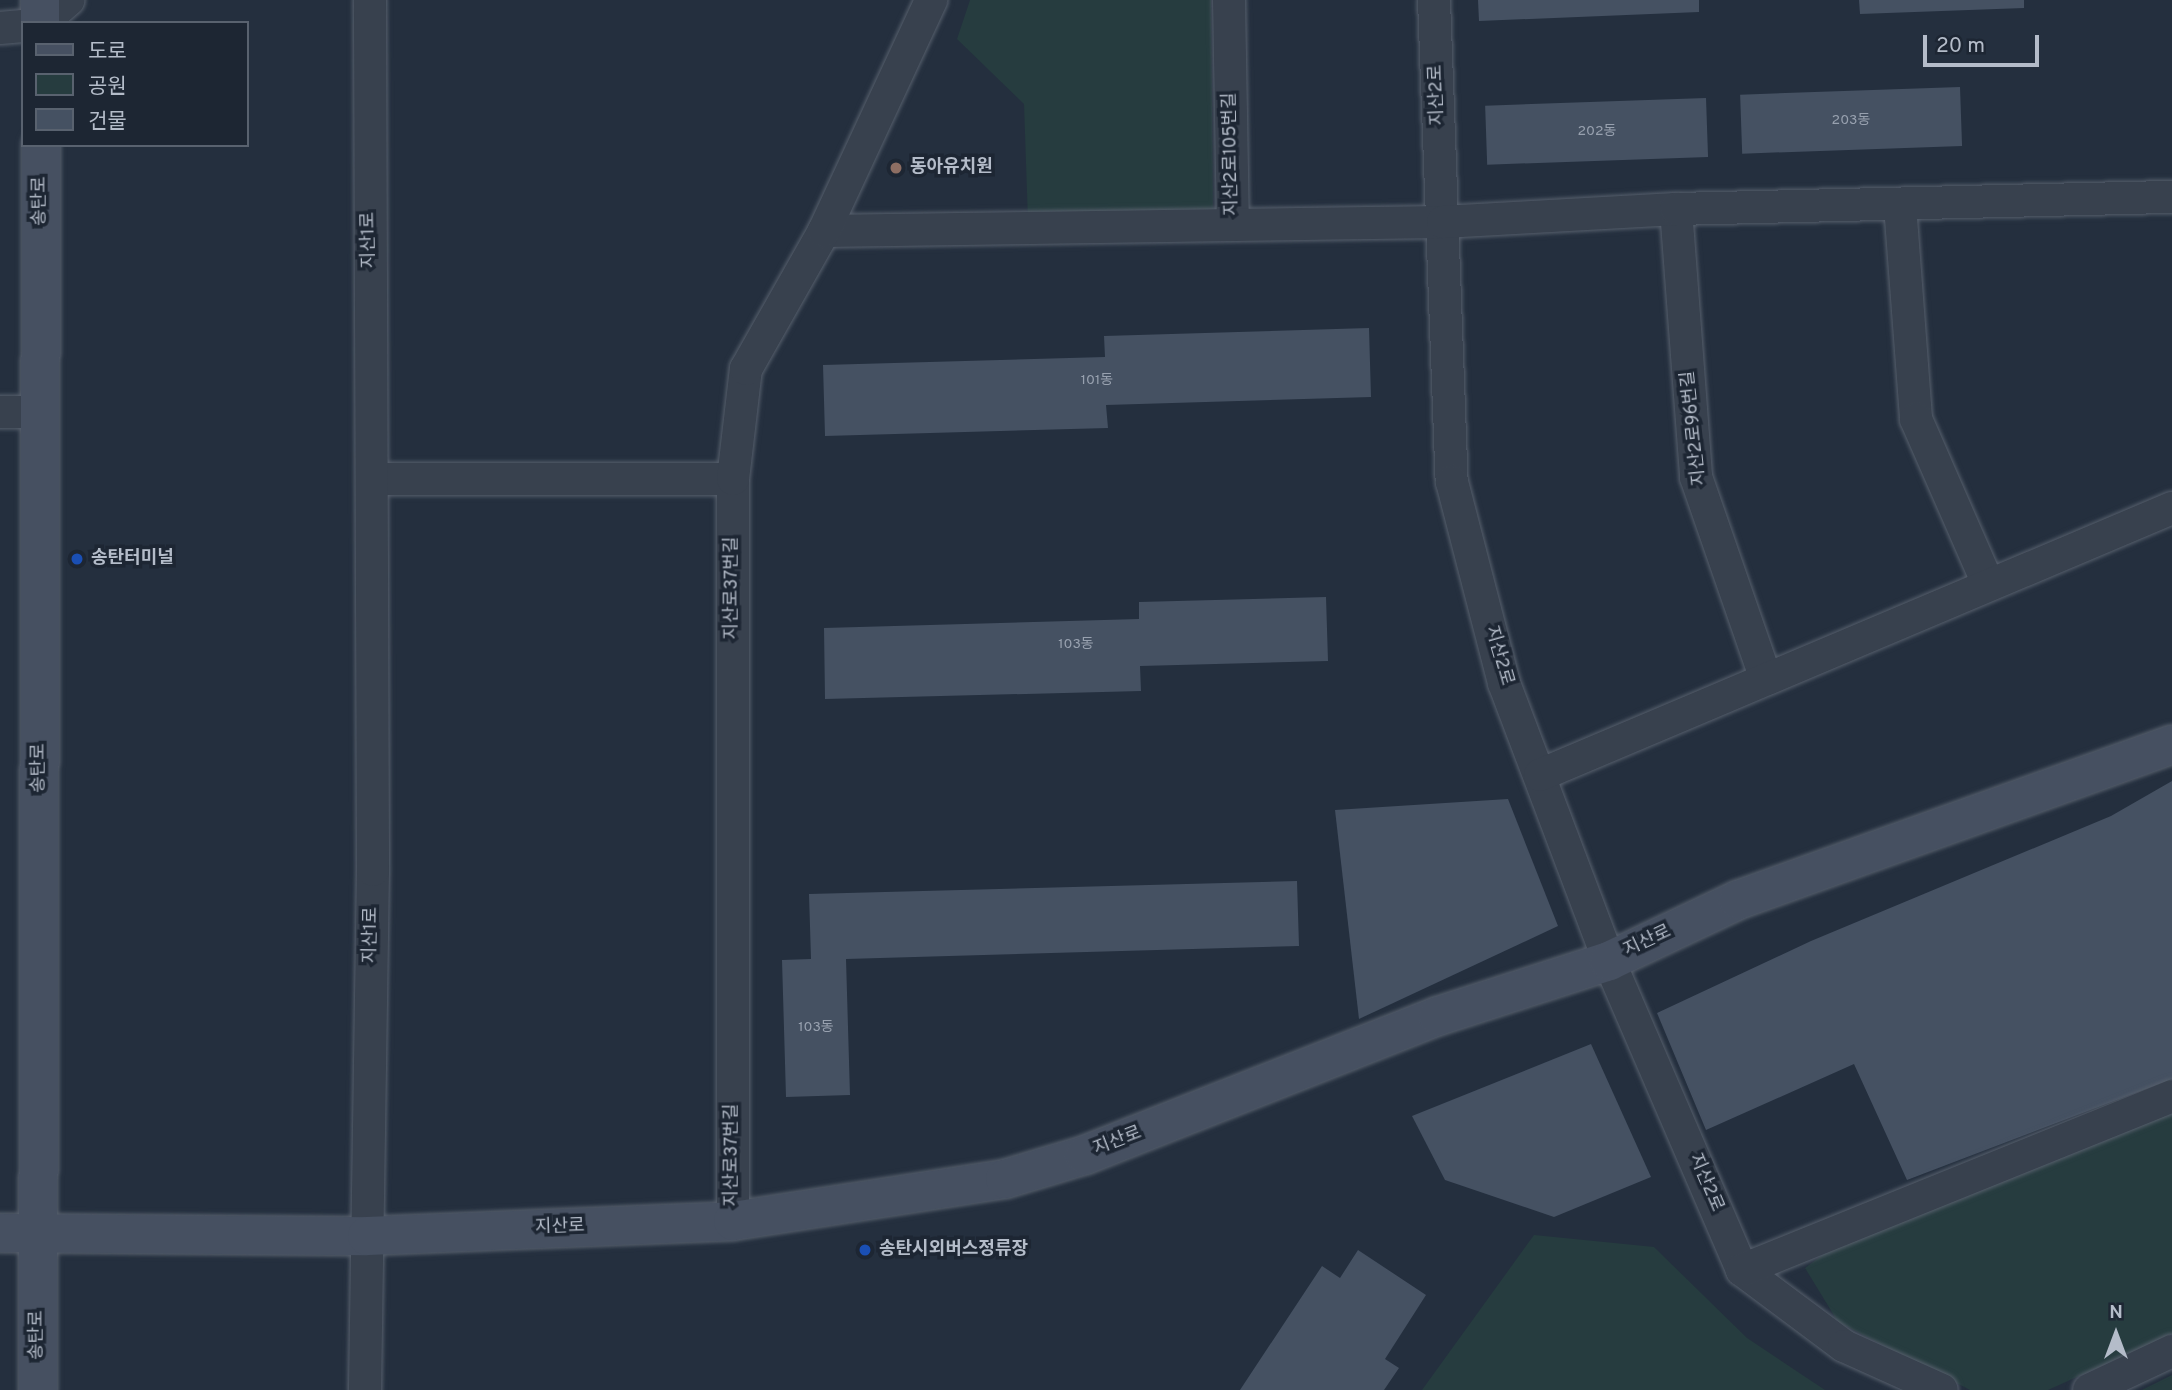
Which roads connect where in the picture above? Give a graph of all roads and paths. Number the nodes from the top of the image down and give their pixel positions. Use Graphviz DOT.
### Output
graph roads {
  1 [pos="40,0"];
  2 [pos="68,0"];
  3 [pos="370,0"];
  4 [pos="932,0"];
  5 [pos="1229,0"];
  6 [pos="1434,0"];
  7 [pos="41,21"];
  8 [pos="43,21"];
  9 [pos="21,26"];
  10 [pos="0,28"];
  11 [pos="41,147"];
  12 [pos="2172,197"];
  13 [pos="1900,205"];
  14 [pos="1676,209"];
  15 [pos="1443,222"];
  16 [pos="1233,225"];
  17 [pos="824,231"];
  18 [pos="0,412"];
  19 [pos="41,412"];
  20 [pos="373,479"];
  21 [pos="733,479"];
  22 [pos="2172,508"];
  23 [pos="1988,584"];
  24 [pos="1766,679"];
  25 [pos="2172,745"];
  26 [pos="1540,775"];
  27 [pos="1609,961"];
  28 [pos="2172,1096"];
  29 [pos="733,1221"];
  30 [pos="0,1233"];
  31 [pos="39,1234"];
  32 [pos="367,1236"];
  33 [pos="1742,1270"];
  34 [pos="2172,1351"];
  35 [pos="38,1390"];
  36 [pos="365,1390"];
  37 [pos="1942,1390"];
  38 [pos="2089,1390"];
  1 -- 7 [label="main road"];
  2 -- 8 [label="street"];
  3 -- 20 [label="street, 지산1로"];
  4 -- 17 [label="street, 지산로37번길"];
  5 -- 16 [label="street, 지산2로105번길"];
  6 -- 15 [label="street, 지산2로"];
  9 -- 10 [label="street"];
  11 -- 19 [label="main road, 송탄로"];
  12 -- 13 [label="street"];
  13 -- 14 [label="street"];
  13 -- 23 [label="street"];
  14 -- 15 [label="street"];
  14 -- 24 [label="street, 지산2로96번길"];
  15 -- 16 [label="street, 지산2로105번길"];
  15 -- 26 [label="street, 지산2로"];
  16 -- 17 [label="street"];
  17 -- 21 [label="street, 지산로37번길"];
  18 -- 19 [label="street"];
  19 -- 31 [label="main road, 송탄로"];
  20 -- 21 [label="street"];
  20 -- 32 [label="street, 지산1로"];
  21 -- 29 [label="street, 지산로37번길"];
  22 -- 23 [label="street"];
  23 -- 24 [label="street"];
  24 -- 26 [label="street"];
  25 -- 27 [label="main road, 지산로"];
  26 -- 27 [label="street, 지산2로"];
  27 -- 29 [label="main road, 지산로"];
  27 -- 33 [label="street, 지산2로"];
  28 -- 33 [label="street"];
  29 -- 32 [label="main road, 지산로"];
  30 -- 31 [label="main road, 지산로"];
  31 -- 32 [label="main road, 지산로"];
  31 -- 35 [label="main road, 송탄로"];
  32 -- 36 [label="street, 지산1로"];
  33 -- 37 [label="street"];
  34 -- 38 [label="street"];
}
